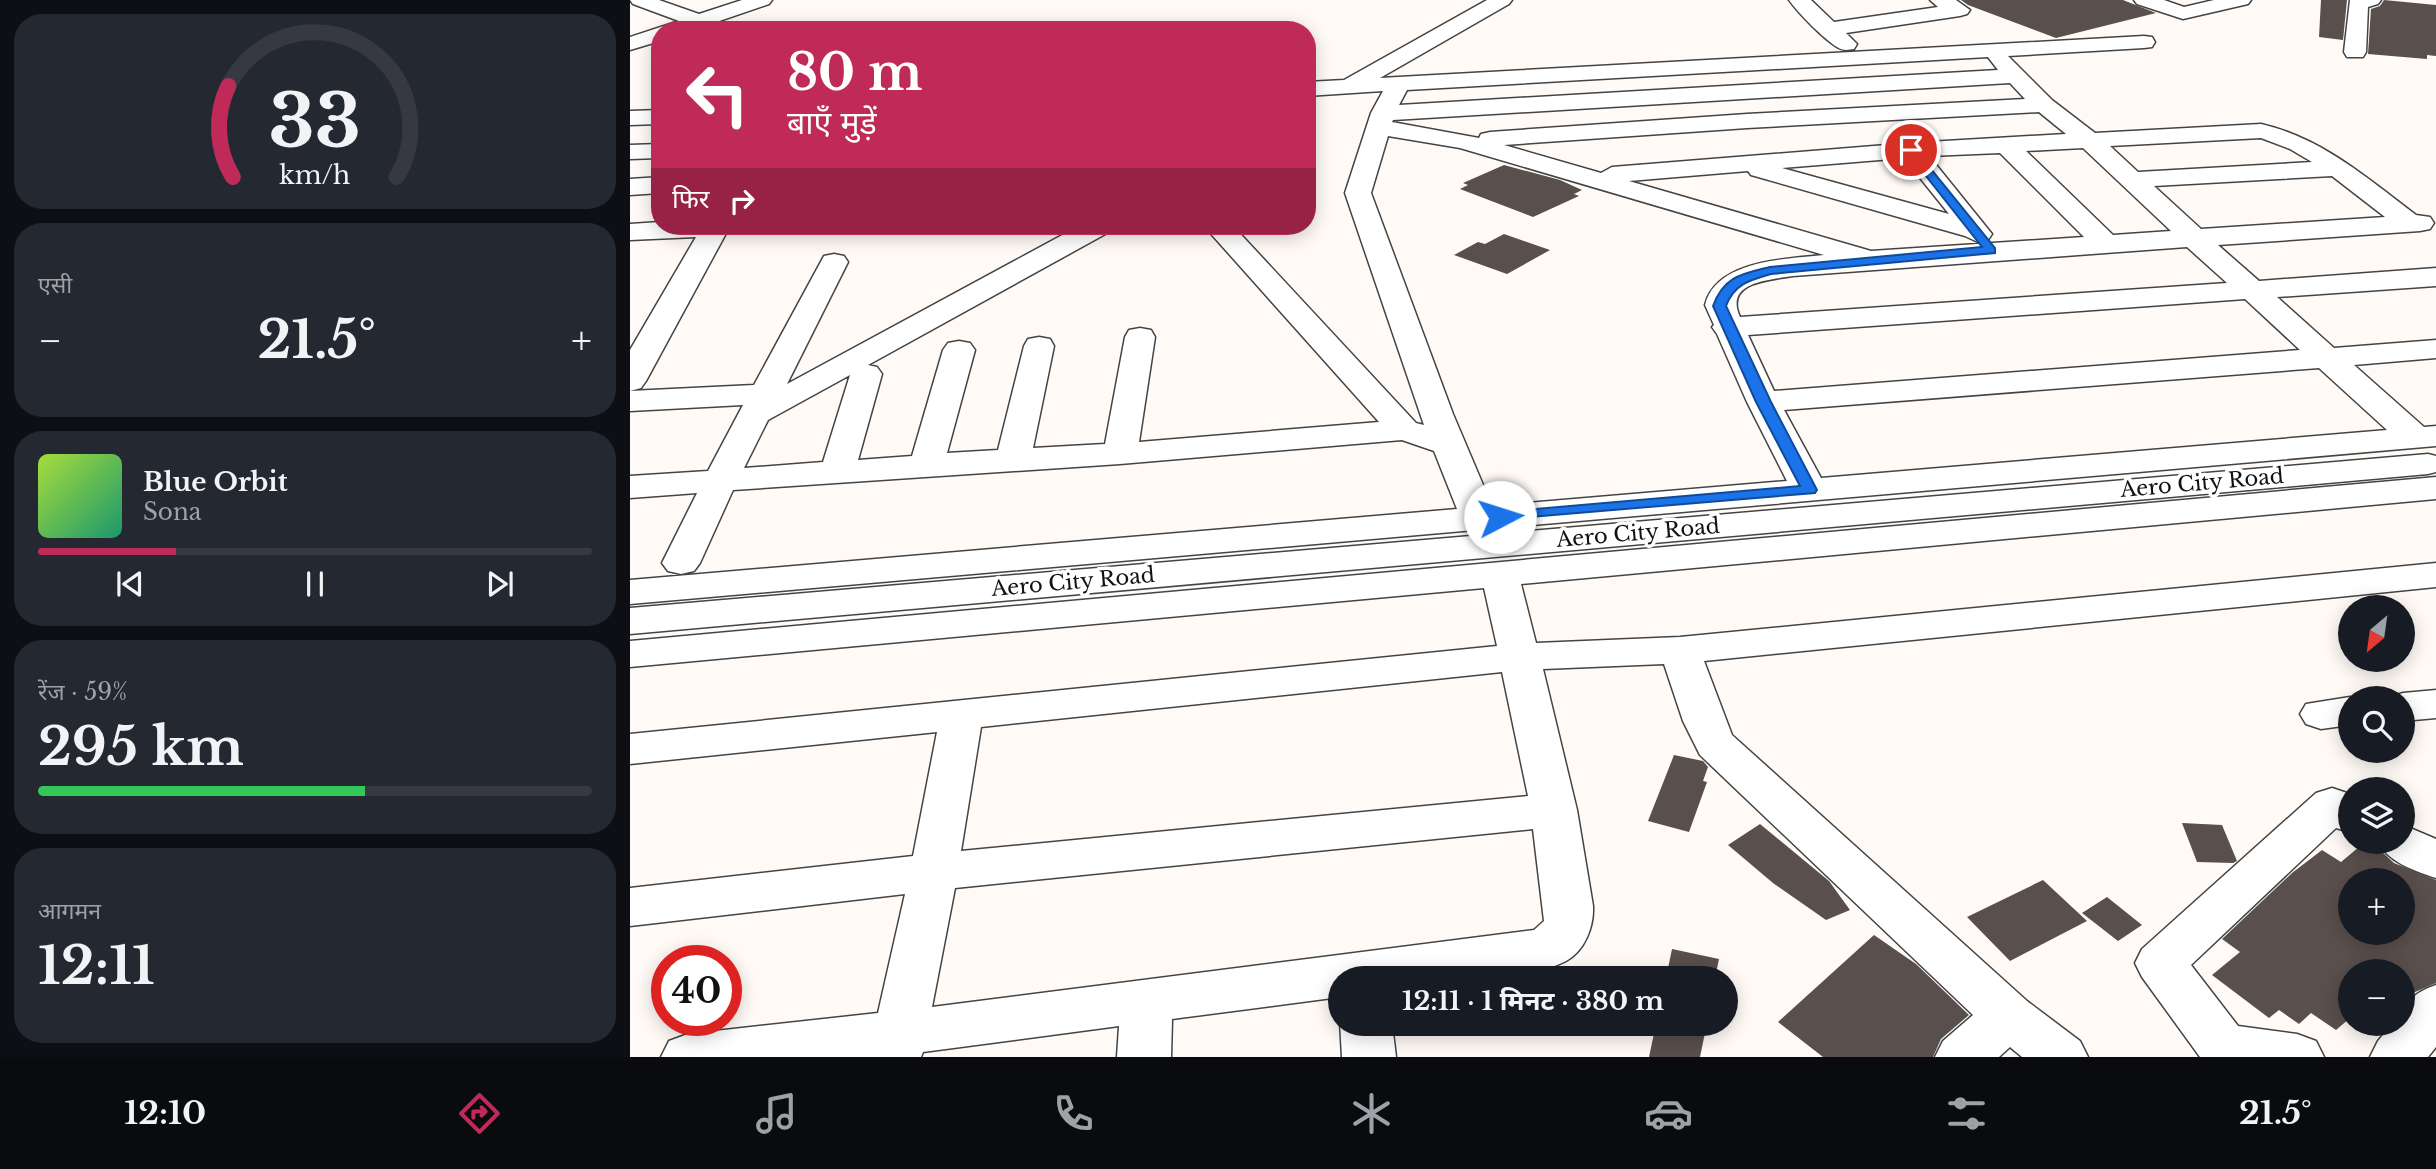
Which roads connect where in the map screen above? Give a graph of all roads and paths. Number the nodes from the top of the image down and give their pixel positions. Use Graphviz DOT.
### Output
graph roads {
  1 [pos="639,0"];
  2 [pos="713,0"];
  3 [pos="762,0"];
  4 [pos="1502,0"];
  5 [pos="1799,0"];
  6 [pos="1940,0"];
  7 [pos="2144,0"];
  8 [pos="2241,0"];
  9 [pos="2371,0"];
  10 [pos="630,2"];
  11 [pos="1963,5"];
  12 [pos="736,9"];
  13 [pos="672,20"];
  14 [pos="651,22"];
  15 [pos="630,24"];
  16 [pos="1828,29"];
  17 [pos="651,37"];
  18 [pos="2144,42"];
  19 [pos="630,44"];
  20 [pos="1990,51"];
  21 [pos="2355,52"];
  22 [pos="1863,58"];
  23 [pos="1707,67"];
  24 [pos="2015,76"];
  25 [pos="1399,84"];
  26 [pos="1348,87"];
  27 [pos="1316,89"];
  28 [pos="1725,94"];
  29 [pos="1316,105"];
  30 [pos="2044,105"];
  31 [pos="651,117"];
  32 [pos="630,118"];
  33 [pos="1381,120"];
  34 [pos="1747,121"];
  35 [pos="1463,141"];
  36 [pos="2090,141"];
  37 [pos="2007,146"];
  38 [pos="1911,150"];
  39 [pos="651,151"];
  40 [pos="630,152"];
  41 [pos="1779,160"];
  42 [pos="1739,164"];
  43 [pos="2335,168"];
  44 [pos="1590,177"];
  45 [pos="2132,180"];
  46 [pos="651,186"];
  47 [pos="630,187"];
  48 [pos="2423,223"];
  49 [pos="651,231"];
  50 [pos="630,232"];
  51 [pos="711,235"];
  52 [pos="1082,235"];
  53 [pos="1226,235"];
  54 [pos="2194,238"];
  55 [pos="1983,240"];
  56 [pos="2105,242"];
  57 [pos="1870,260"];
  58 [pos="834,262"];
  59 [pos="2436,277"];
  60 [pos="2254,290"];
  61 [pos="1727,327"];
  62 [pos="1140,337"];
  63 [pos="640,342"];
  64 [pos="1040,345"];
  65 [pos="959,349"];
  66 [pos="2436,349"];
  67 [pos="2325,358"];
  68 [pos="866,374"];
  69 [pos="630,381"];
  70 [pos="630,401"];
  71 [pos="1763,402"];
  72 [pos="762,403"];
  73 [pos="1404,430"];
  74 [pos="2423,434"];
  75 [pos="1448,444"];
  76 [pos="1120,454"];
  77 [pos="1013,459"];
  78 [pos="926,466"];
  79 [pos="837,472"];
  80 [pos="1804,480"];
  81 [pos="720,481"];
  82 [pos="630,488"];
  83 [pos="2436,488"];
  84 [pos="1474,508"];
  85 [pos="681,562"];
  86 [pos="630,567"];
  87 [pos="1500,575"];
  88 [pos="2436,575"];
  89 [pos="630,592"];
  90 [pos="630,621"];
  91 [pos="1680,650"];
  92 [pos="630,654"];
  93 [pos="1518,657"];
  94 [pos="2436,704"];
  95 [pos="2415,706"];
  96 [pos="962,715"];
  97 [pos="630,749"];
  98 [pos="2338,808"];
  99 [pos="1554,810"];
  100 [pos="2415,849"];
  101 [pos="2436,860"];
  102 [pos="934,872"];
  103 [pos="630,907"];
  104 [pos="1427,966"];
  105 [pos="1328,979"];
  106 [pos="1147,1001"];
  107 [pos="2436,1007"];
  108 [pos="2009,1016"];
  109 [pos="1367,1036"];
  110 [pos="898,1045"];
  111 [pos="2216,1052"];
  112 [pos="688,1057"];
  113 [pos="1144,1057"];
  114 [pos="1369,1057"];
  115 [pos="1962,1057"];
  116 [pos="2061,1057"];
  117 [pos="2297,1057"];
  118 [pos="2398,1057"];
  1 -- 10 [label="street"];
  1 -- 13 [label="street"];
  2 -- 12 [label="street"];
  3 -- 12 [label="street"];
  4 -- 26 [label="street"];
  5 -- 16 [label="street"];
  6 -- 11 [label="street"];
  7 -- 8 [label="street"];
  9 -- 21 [label="street"];
  11 -- 16 [label="street"];
  12 -- 13 [label="street"];
  14 -- 15 [label="street"];
  16 -- 22 [label="street"];
  17 -- 19 [label="street"];
  18 -- 20 [label="street"];
  20 -- 22 [label="street"];
  20 -- 24 [label="street"];
  22 -- 23 [label="street"];
  23 -- 25 [label="street"];
  23 -- 28 [label="street"];
  24 -- 28 [label="street"];
  24 -- 30 [label="street"];
  25 -- 26 [label="street"];
  25 -- 33 [label="street"];
  26 -- 27 [label="street"];
  26 -- 29 [label="street"];
  28 -- 33 [label="street"];
  28 -- 34 [label="street"];
  30 -- 34 [label="street"];
  30 -- 36 [label="street"];
  31 -- 32 [label="street"];
  33 -- 35 [label="street"];
  33 -- 75 [label="street"];
  34 -- 35 [label="street"];
  34 -- 41 [label="street"];
  35 -- 44 [label="street"];
  36 -- 37 [label="street"];
  36 -- 43 [label="street"];
  36 -- 45 [label="street"];
  37 -- 38 [label="street"];
  37 -- 56 [label="street"];
  38 -- 41 [label="street"];
  38 -- 55 [label="street"];
  39 -- 40 [label="street"];
  41 -- 42 [label="street"];
  42 -- 44 [label="street"];
  42 -- 55 [label="street"];
  43 -- 45 [label="street"];
  43 -- 48 [label="street"];
  44 -- 57 [label="street"];
  45 -- 54 [label="street"];
  46 -- 47 [label="street"];
  48 -- 54 [label="street"];
  49 -- 50 [label="street"];
  51 -- 63 [label="street"];
  52 -- 72 [label="street"];
  53 -- 73 [label="street"];
  54 -- 56 [label="street"];
  54 -- 60 [label="street"];
  55 -- 56 [label="street"];
  55 -- 57 [label="street"];
  57 -- 61 [label="street"];
  58 -- 72 [label="street"];
  59 -- 60 [label="street"];
  60 -- 61 [label="street"];
  60 -- 67 [label="street"];
  61 -- 71 [label="street"];
  62 -- 76 [label="street"];
  63 -- 69 [label="street"];
  64 -- 77 [label="street"];
  65 -- 78 [label="street"];
  66 -- 67 [label="street"];
  67 -- 71 [label="street"];
  67 -- 74 [label="street"];
  68 -- 79 [label="street"];
  70 -- 72 [label="street"];
  71 -- 80 [label="street"];
  72 -- 81 [label="street"];
  73 -- 75 [label="street"];
  73 -- 76 [label="street"];
  74 -- 80 [label="street, Aero City Road"];
  74 -- 90 [label="street, Aero City Road"];
  75 -- 84 [label="street"];
  76 -- 77 [label="street"];
  77 -- 78 [label="street"];
  78 -- 79 [label="street"];
  79 -- 81 [label="street"];
  80 -- 84 [label="street, Aero City Road"];
  81 -- 82 [label="street"];
  81 -- 85 [label="street"];
  83 -- 87 [label="street"];
  84 -- 85 [label="street"];
  84 -- 89 [label="street, Aero City Road"];
  85 -- 86 [label="street"];
  87 -- 92 [label="street"];
  87 -- 93 [label="street"];
  88 -- 91 [label="street"];
  91 -- 93 [label="street"];
  91 -- 108 [label="street"];
  93 -- 96 [label="street"];
  93 -- 99 [label="street"];
  94 -- 95 [label="street"];
  96 -- 97 [label="street"];
  96 -- 102 [label="street"];
  98 -- 111 [label="street"];
  99 -- 102 [label="street"];
  99 -- 104 [label="street"];
  100 -- 101 [label="street"];
  102 -- 103 [label="street"];
  102 -- 110 [label="street"];
  105 -- 106 [label="street"];
  106 -- 110 [label="street"];
  106 -- 113 [label="street"];
  107 -- 118 [label="street"];
  108 -- 115 [label="street"];
  108 -- 116 [label="street"];
  109 -- 114 [label="street"];
  110 -- 112 [label="street"];
  111 -- 117 [label="street"];
}
